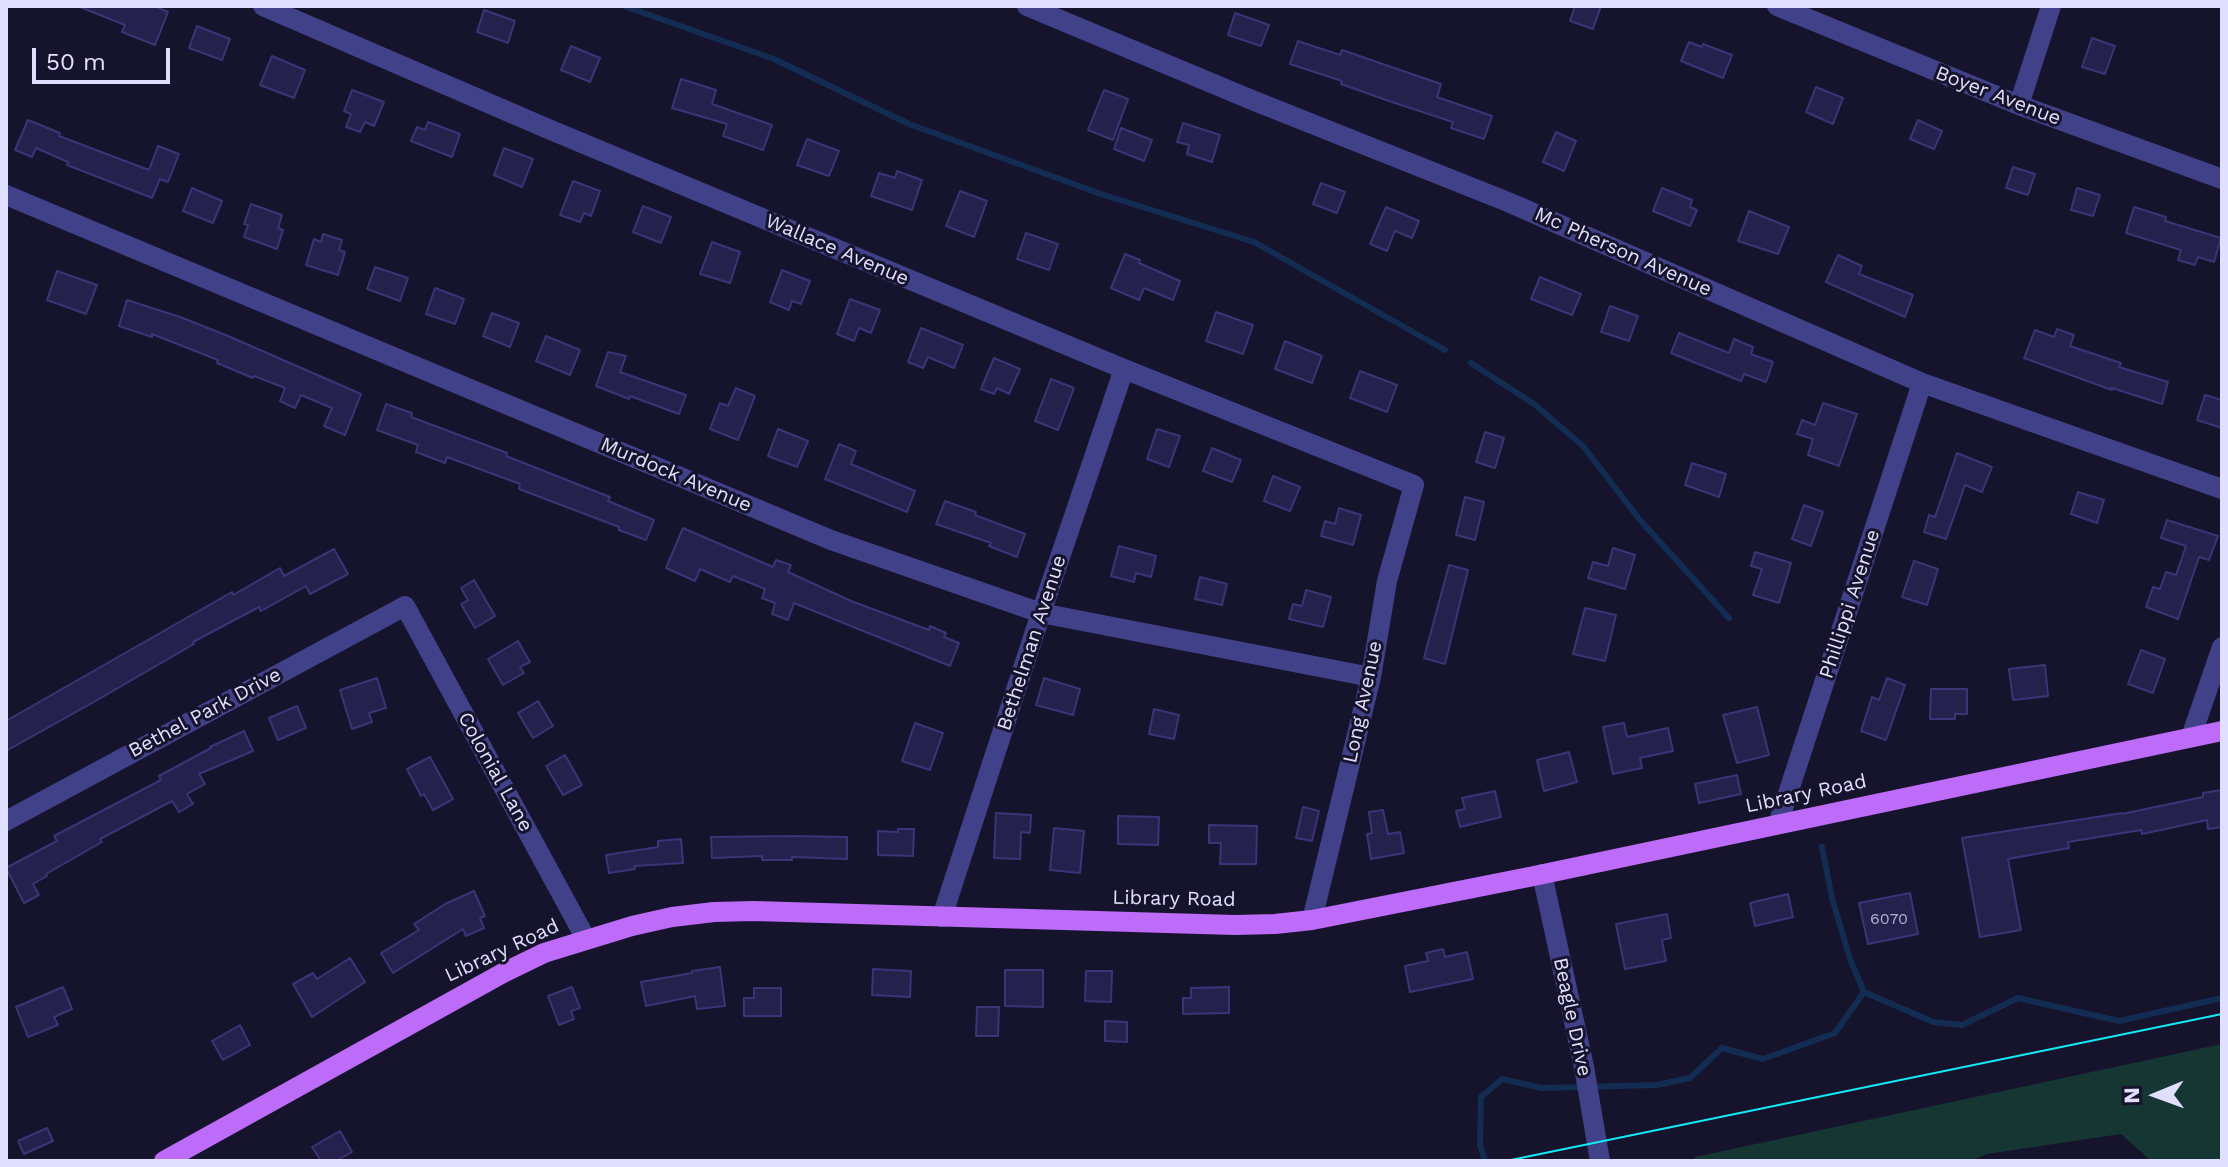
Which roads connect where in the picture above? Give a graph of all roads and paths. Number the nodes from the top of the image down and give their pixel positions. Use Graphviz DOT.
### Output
graph roads {
  1 [pos="263,6"];
  2 [pos="1027,6"];
  3 [pos="1777,6"];
  4 [pos="2051,6"];
  5 [pos="2019,105"];
  6 [pos="2222,179"];
  7 [pos="6,195"];
  8 [pos="1124,369"];
  9 [pos="1922,383"];
  10 [pos="1414,485"];
  11 [pos="2222,489"];
  12 [pos="405,606"];
  13 [pos="1041,613"];
  14 [pos="2222,647"];
  15 [pos="1371,677"];
  16 [pos="2222,731"];
  17 [pos="2191,737"];
  18 [pos="6,821"];
  19 [pos="1778,824"];
  20 [pos="1542,874"];
  21 [pos="942,917"];
  22 [pos="1312,920"];
  23 [pos="586,939"];
  24 [pos="164,1161"];
  25 [pos="1600,1161"];
  1 -- 8 [label="street, Wallace Avenue"];
  2 -- 9 [label="street, Mc Pherson Avenue"];
  3 -- 5 [label="street, Boyer Avenue"];
  4 -- 5 [label="street"];
  5 -- 6 [label="street, Boyer Avenue"];
  7 -- 13 [label="street, Murdock Avenue"];
  8 -- 10 [label="street, Wallace Avenue"];
  8 -- 13 [label="street, Bethelman Avenue"];
  9 -- 11 [label="street, Mc Pherson Avenue"];
  9 -- 19 [label="street, Phillippi Avenue"];
  10 -- 15 [label="street, Long Avenue"];
  12 -- 18 [label="street, Bethel Park Drive"];
  12 -- 23 [label="street, Colonial Lane"];
  13 -- 15 [label="street, Murdock Avenue"];
  13 -- 21 [label="street, Bethelman Avenue"];
  14 -- 17 [label="street"];
  15 -- 22 [label="street, Long Avenue"];
  16 -- 17 [label="main road, Library Road"];
  17 -- 19 [label="main road, Library Road"];
  19 -- 20 [label="main road, Library Road"];
  20 -- 22 [label="main road, Library Road"];
  20 -- 25 [label="street, Beagle Drive"];
  21 -- 22 [label="main road, Library Road"];
  21 -- 23 [label="main road, Library Road"];
  23 -- 24 [label="main road, Library Road"];
}
